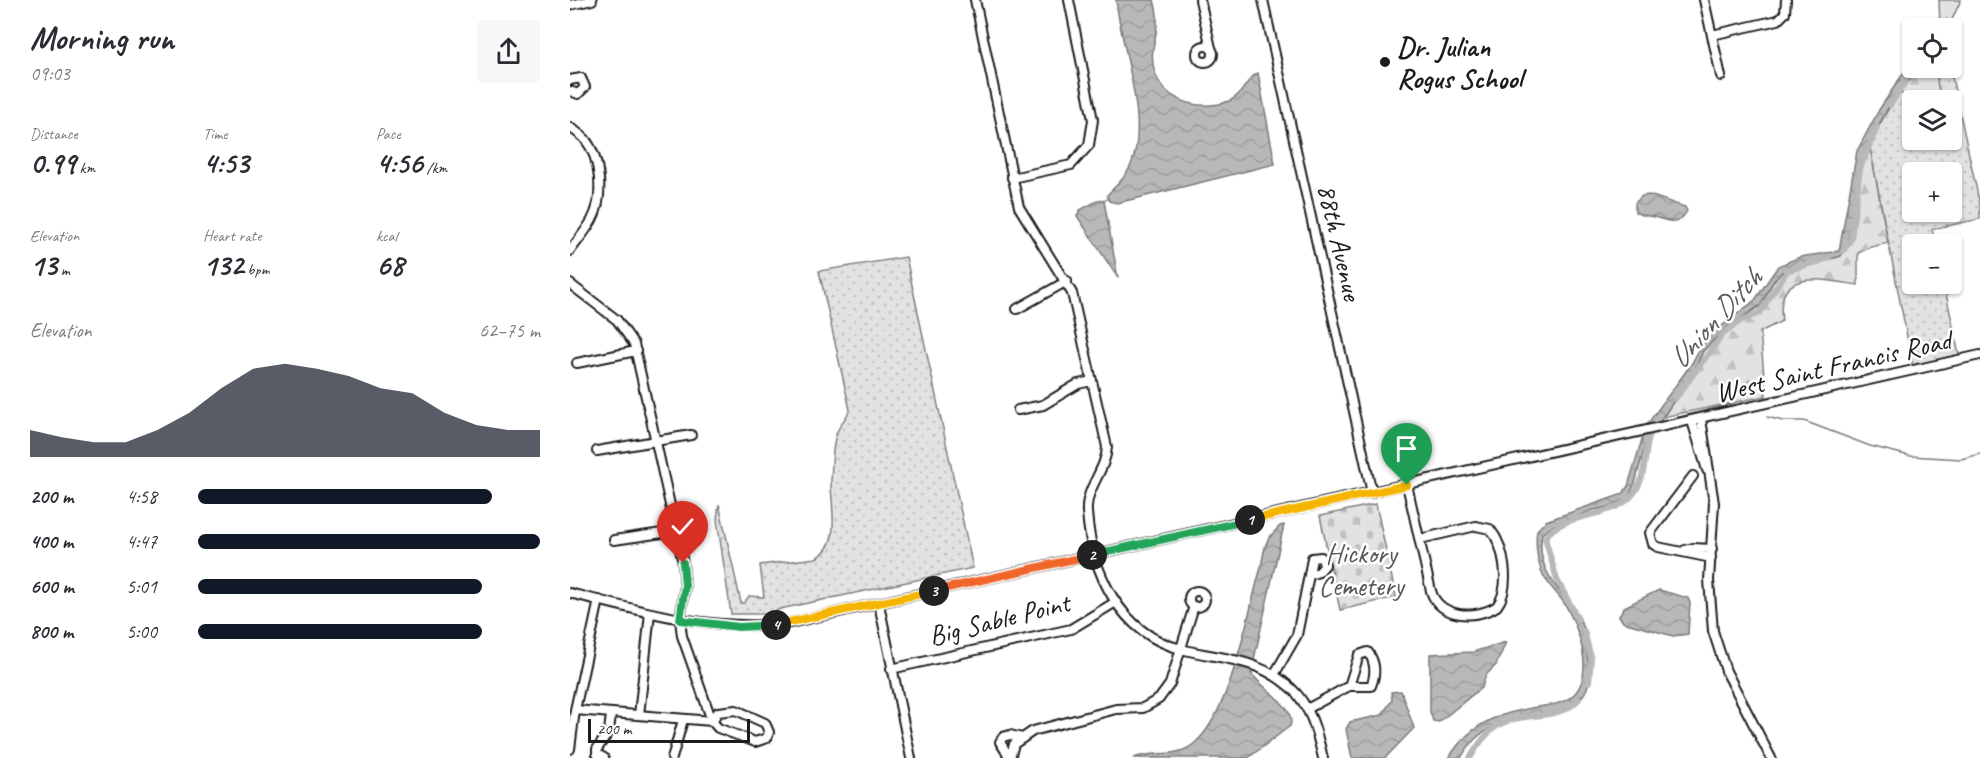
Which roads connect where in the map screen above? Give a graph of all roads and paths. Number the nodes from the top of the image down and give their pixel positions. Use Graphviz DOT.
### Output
graph roads {
  1 [pos="592,0"];
  2 [pos="975,0"];
  3 [pos="1069,0"];
  4 [pos="1200,0"];
  5 [pos="1263,0"];
  6 [pos="1704,0"];
  7 [pos="1786,0"];
  8 [pos="570,4"];
  9 [pos="1712,34"];
  10 [pos="1211,48"];
  11 [pos="1721,76"];
  12 [pos="570,80"];
  13 [pos="570,91"];
  14 [pos="570,127"];
  15 [pos="1012,178"];
  16 [pos="570,251"];
  17 [pos="1067,281"];
  18 [pos="570,284"];
  19 [pos="1017,309"];
  20 [pos="636,351"];
  21 [pos="1980,355"];
  22 [pos="577,363"];
  23 [pos="1092,381"];
  24 [pos="1018,410"];
  25 [pos="1701,419"];
  26 [pos="1692,421"];
  27 [pos="691,435"];
  28 [pos="656,442"];
  29 [pos="597,451"];
  30 [pos="1710,474"];
  31 [pos="1693,476"];
  32 [pos="1407,485"];
  33 [pos="1372,493"];
  34 [pos="676,531"];
  35 [pos="1420,539"];
  36 [pos="614,540"];
  37 [pos="1712,549"];
  38 [pos="1684,550"];
  39 [pos="1096,554"];
  40 [pos="1712,558"];
  41 [pos="1309,575"];
  42 [pos="570,592"];
  43 [pos="599,600"];
  44 [pos="1114,603"];
  45 [pos="879,604"];
  46 [pos="1194,606"];
  47 [pos="650,613"];
  48 [pos="680,620"];
  49 [pos="1181,649"];
  50 [pos="891,669"];
  51 [pos="1274,675"];
  52 [pos="1349,686"];
  53 [pos="1308,709"];
  54 [pos="575,710"];
  55 [pos="610,714"];
  56 [pos="639,715"];
  57 [pos="683,720"];
  58 [pos="712,721"];
  59 [pos="1022,738"];
  60 [pos="570,749"];
  61 [pos="604,758"];
  62 [pos="672,758"];
  63 [pos="911,758"];
  64 [pos="1010,758"];
  65 [pos="1323,758"];
  66 [pos="1771,758"];
  1 -- 8 [label="street"];
  2 -- 15 [label="street"];
  3 -- 15 [label="street"];
  4 -- 10 [label="street"];
  5 -- 33 [label="street, 88th Avenue"];
  6 -- 9 [label="street"];
  7 -- 9 [label="street"];
  9 -- 11 [label="street"];
  12 -- 13 [label="street"];
  14 -- 16 [label="street"];
  15 -- 17 [label="street"];
  17 -- 19 [label="street"];
  17 -- 23 [label="street"];
  18 -- 20 [label="street"];
  20 -- 22 [label="street"];
  20 -- 28 [label="street"];
  21 -- 25 [label="street, West Saint Francis Road"];
  23 -- 24 [label="street"];
  23 -- 39 [label="street"];
  25 -- 26 [label="street, West Saint Francis Road"];
  25 -- 30 [label="street"];
  26 -- 30 [label="street"];
  26 -- 32 [label="street, West Saint Francis Road"];
  27 -- 28 [label="street"];
  28 -- 29 [label="street"];
  28 -- 34 [label="street"];
  30 -- 37 [label="street"];
  31 -- 38 [label="street"];
  32 -- 33 [label="street, West Saint Francis Road"];
  32 -- 35 [label="street"];
  33 -- 39 [label="street, West Saint Francis Road"];
  34 -- 36 [label="street"];
  34 -- 48 [label="street"];
  35 -- 35 [label="street"];
  37 -- 38 [label="street"];
  37 -- 40 [label="street"];
  38 -- 40 [label="street"];
  39 -- 44 [label="street"];
  39 -- 45 [label="street, West Saint Francis Road"];
  40 -- 66 [label="street"];
  41 -- 51 [label="street"];
  42 -- 43 [label="street, West Saint Francis Road"];
  43 -- 47 [label="street, West Saint Francis Road"];
  43 -- 54 [label="street"];
  44 -- 49 [label="street"];
  44 -- 50 [label="street, Big Sable Point"];
  45 -- 48 [label="street, West Saint Francis Road"];
  45 -- 50 [label="street"];
  46 -- 49 [label="street"];
  47 -- 48 [label="street, West Saint Francis Road"];
  47 -- 56 [label="street"];
  48 -- 58 [label="street"];
  49 -- 51 [label="street"];
  49 -- 59 [label="street"];
  50 -- 63 [label="street"];
  51 -- 53 [label="street"];
  52 -- 52 [label="street"];
  52 -- 53 [label="street"];
  53 -- 65 [label="street"];
  54 -- 55 [label="street"];
  54 -- 60 [label="street"];
  55 -- 56 [label="street"];
  55 -- 61 [label="street"];
  56 -- 57 [label="street"];
  57 -- 58 [label="street"];
  57 -- 62 [label="street"];
  58 -- 58 [label="street"];
  59 -- 64 [label="street"];
  59 -- 64 [label="street"];
}
